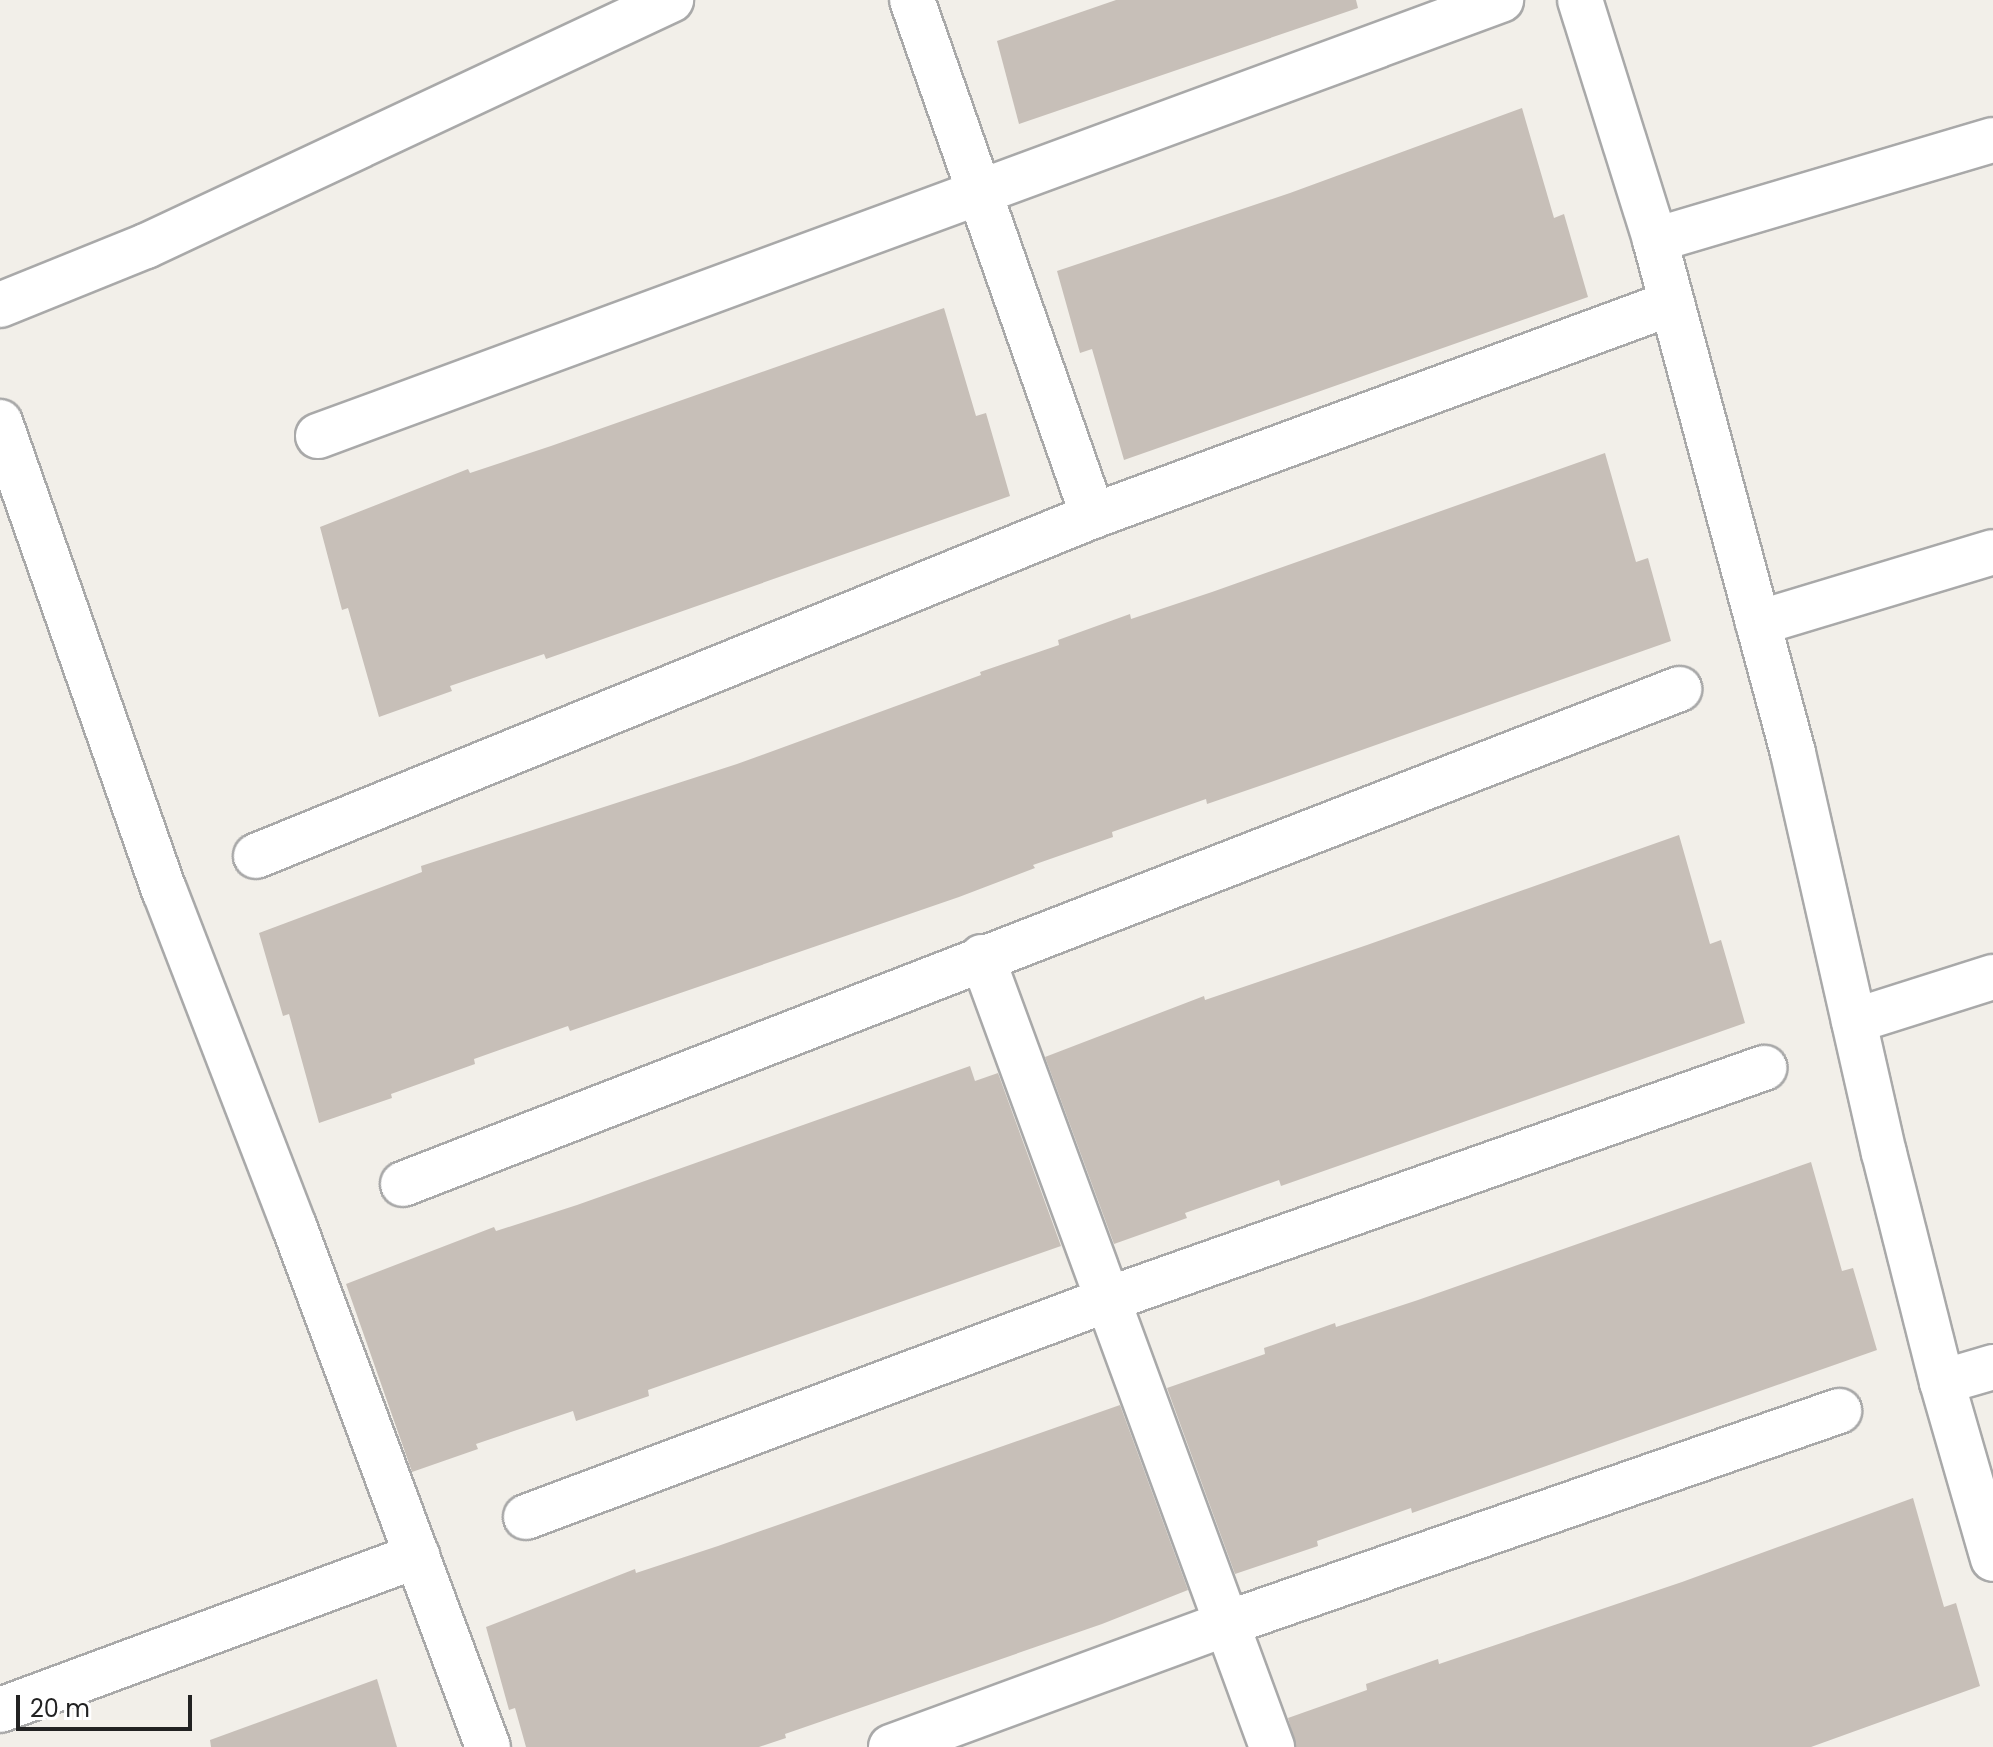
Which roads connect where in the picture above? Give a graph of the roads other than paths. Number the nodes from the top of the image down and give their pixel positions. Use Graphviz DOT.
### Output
graph roads {
  1 [pos="671,0"];
  2 [pos="912,0"];
  3 [pos="1501,0"];
  4 [pos="1580,0"];
  5 [pos="1993,140"];
  6 [pos="980,192"];
  7 [pos="1655,240"];
  8 [pos="1672,303"];
  9 [pos="0,305"];
  10 [pos="0,422"];
  11 [pos="318,436"];
  12 [pos="1093,516"];
  13 [pos="1993,552"];
  14 [pos="1758,623"];
  15 [pos="1679,689"];
  16 [pos="256,856"];
  17 [pos="982,957"];
  18 [pos="1993,977"];
  19 [pos="1854,1021"];
  20 [pos="1764,1068"];
  21 [pos="403,1184"];
  22 [pos="1109,1299"];
  23 [pos="1993,1367"];
  24 [pos="1942,1382"];
  25 [pos="1839,1411"];
  26 [pos="526,1517"];
  27 [pos="417,1556"];
  28 [pos="1993,1559"];
  29 [pos="1228,1623"];
  30 [pos="0,1710"];
  31 [pos="488,1747"];
  32 [pos="891,1747"];
  33 [pos="1272,1747"];
  1 -- 9 [label="street"];
  2 -- 6 [label="street"];
  3 -- 6 [label="street"];
  4 -- 7 [label="street"];
  5 -- 7 [label="street"];
  6 -- 11 [label="street"];
  6 -- 12 [label="street"];
  7 -- 8 [label="street"];
  8 -- 12 [label="street"];
  8 -- 14 [label="street"];
  10 -- 27 [label="street"];
  12 -- 16 [label="street"];
  13 -- 14 [label="street"];
  14 -- 19 [label="street"];
  15 -- 17 [label="street"];
  17 -- 21 [label="street"];
  17 -- 22 [label="street"];
  18 -- 19 [label="street"];
  19 -- 24 [label="street"];
  20 -- 22 [label="street"];
  22 -- 26 [label="street"];
  22 -- 29 [label="street"];
  23 -- 24 [label="street"];
  24 -- 28 [label="street"];
  25 -- 29 [label="street"];
  27 -- 30 [label="street"];
  27 -- 31 [label="street"];
  29 -- 32 [label="street"];
  29 -- 33 [label="street"];
}
